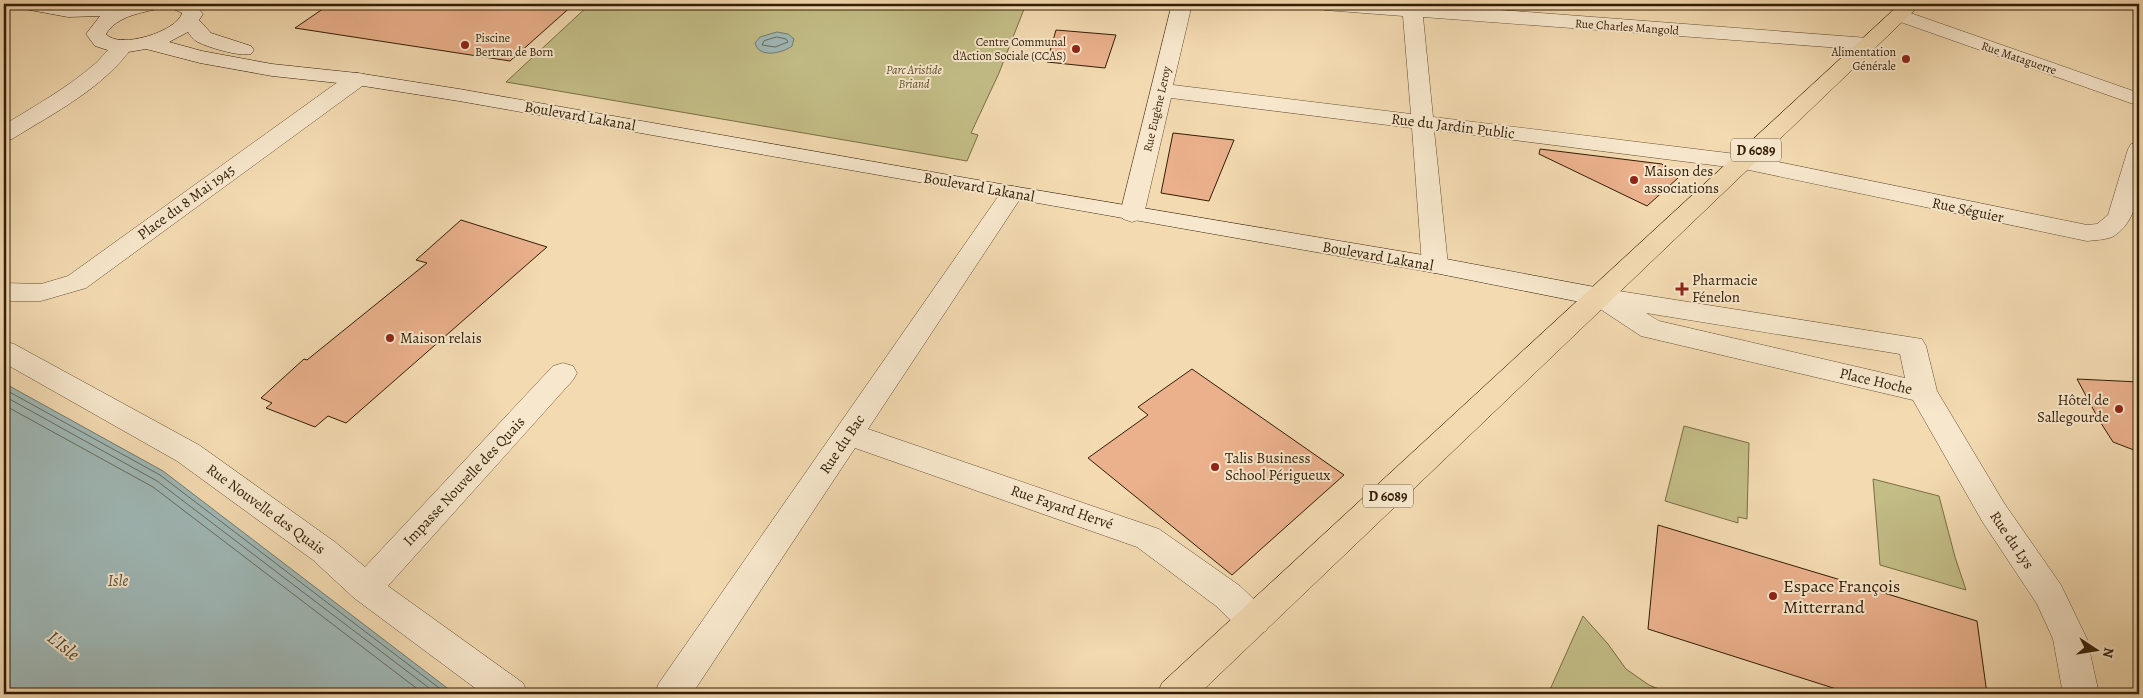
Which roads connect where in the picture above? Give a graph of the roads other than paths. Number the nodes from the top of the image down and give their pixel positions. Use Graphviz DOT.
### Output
graph roads {
  1 [pos="26,4"];
  2 [pos="1182,4"];
  3 [pos="1326,4"];
  4 [pos="143,6"];
  5 [pos="1412,7"];
  6 [pos="1905,10"];
  7 [pos="68,11"];
  8 [pos="190,11"];
  9 [pos="99,28"];
  10 [pos="148,43"];
  11 [pos="1868,44"];
  12 [pos="123,46"];
  13 [pos="357,79"];
  14 [pos="1162,90"];
  15 [pos="2139,100"];
  16 [pos="1422,122"];
  17 [pos="4,134"];
  18 [pos="2139,149"];
  19 [pos="1744,162"];
  20 [pos="1012,194"];
  21 [pos="1132,214"];
  22 [pos="1435,265"];
  23 [pos="4,292"];
  24 [pos="1600,297"];
  25 [pos="4,351"];
  26 [pos="563,373"];
  27 [pos="1923,392"];
  28 [pos="849,434"];
  29 [pos="366,588"];
  30 [pos="1254,620"];
  31 [pos="510,694"];
  32 [pos="672,694"];
  33 [pos="1175,694"];
  34 [pos="2082,694"];
  1 -- 7 [label="street"];
  2 -- 14 [label="street, Rue Eugène Leroy"];
  3 -- 5 [label="street, Rue Charles Mangold"];
  4 -- 7 [label="street"];
  4 -- 9 [label="street"];
  5 -- 11 [label="street, Rue Charles Mangold"];
  5 -- 16 [label="street"];
  6 -- 11 [label="main road, D 6089"];
  6 -- 15 [label="street, Rue Mataguerre"];
  7 -- 9 [label="street"];
  8 -- 10 [label="street"];
  8 -- 13 [label="street, Boulevard Lakanal"];
  9 -- 12 [label="street"];
  10 -- 12 [label="street"];
  10 -- 13 [label="street, Boulevard Lakanal"];
  11 -- 19 [label="main road, D 6089"];
  12 -- 17 [label="street"];
  13 -- 20 [label="street, Boulevard Lakanal"];
  13 -- 23 [label="street, Place du 8 Mai 1945"];
  14 -- 16 [label="street, Rue du Jardin Public"];
  14 -- 21 [label="street, Rue Eugène Leroy"];
  16 -- 19 [label="street, Rue du Jardin Public"];
  16 -- 22 [label="street"];
  18 -- 19 [label="street, Rue Séguier"];
  19 -- 24 [label="main road, D 6089"];
  20 -- 21 [label="street, Boulevard Lakanal"];
  20 -- 28 [label="street, Rue du Bac"];
  21 -- 22 [label="street, Boulevard Lakanal"];
  22 -- 24 [label="street, Boulevard Lakanal"];
  24 -- 27 [label="street, Place Hoche"];
  24 -- 27 [label="street, Place Hoche"];
  24 -- 30 [label="main road, D 6089"];
  25 -- 29 [label="street, Rue Nouvelle des Quais"];
  26 -- 29 [label="street, Impasse Nouvelle des Quais"];
  27 -- 34 [label="street, Rue du Lys"];
  28 -- 30 [label="street, Rue Fayard Hervé"];
  28 -- 32 [label="street, Rue du Bac"];
  29 -- 31 [label="street, Rue Nouvelle des Quais"];
  30 -- 33 [label="main road, D 6089"];
}
